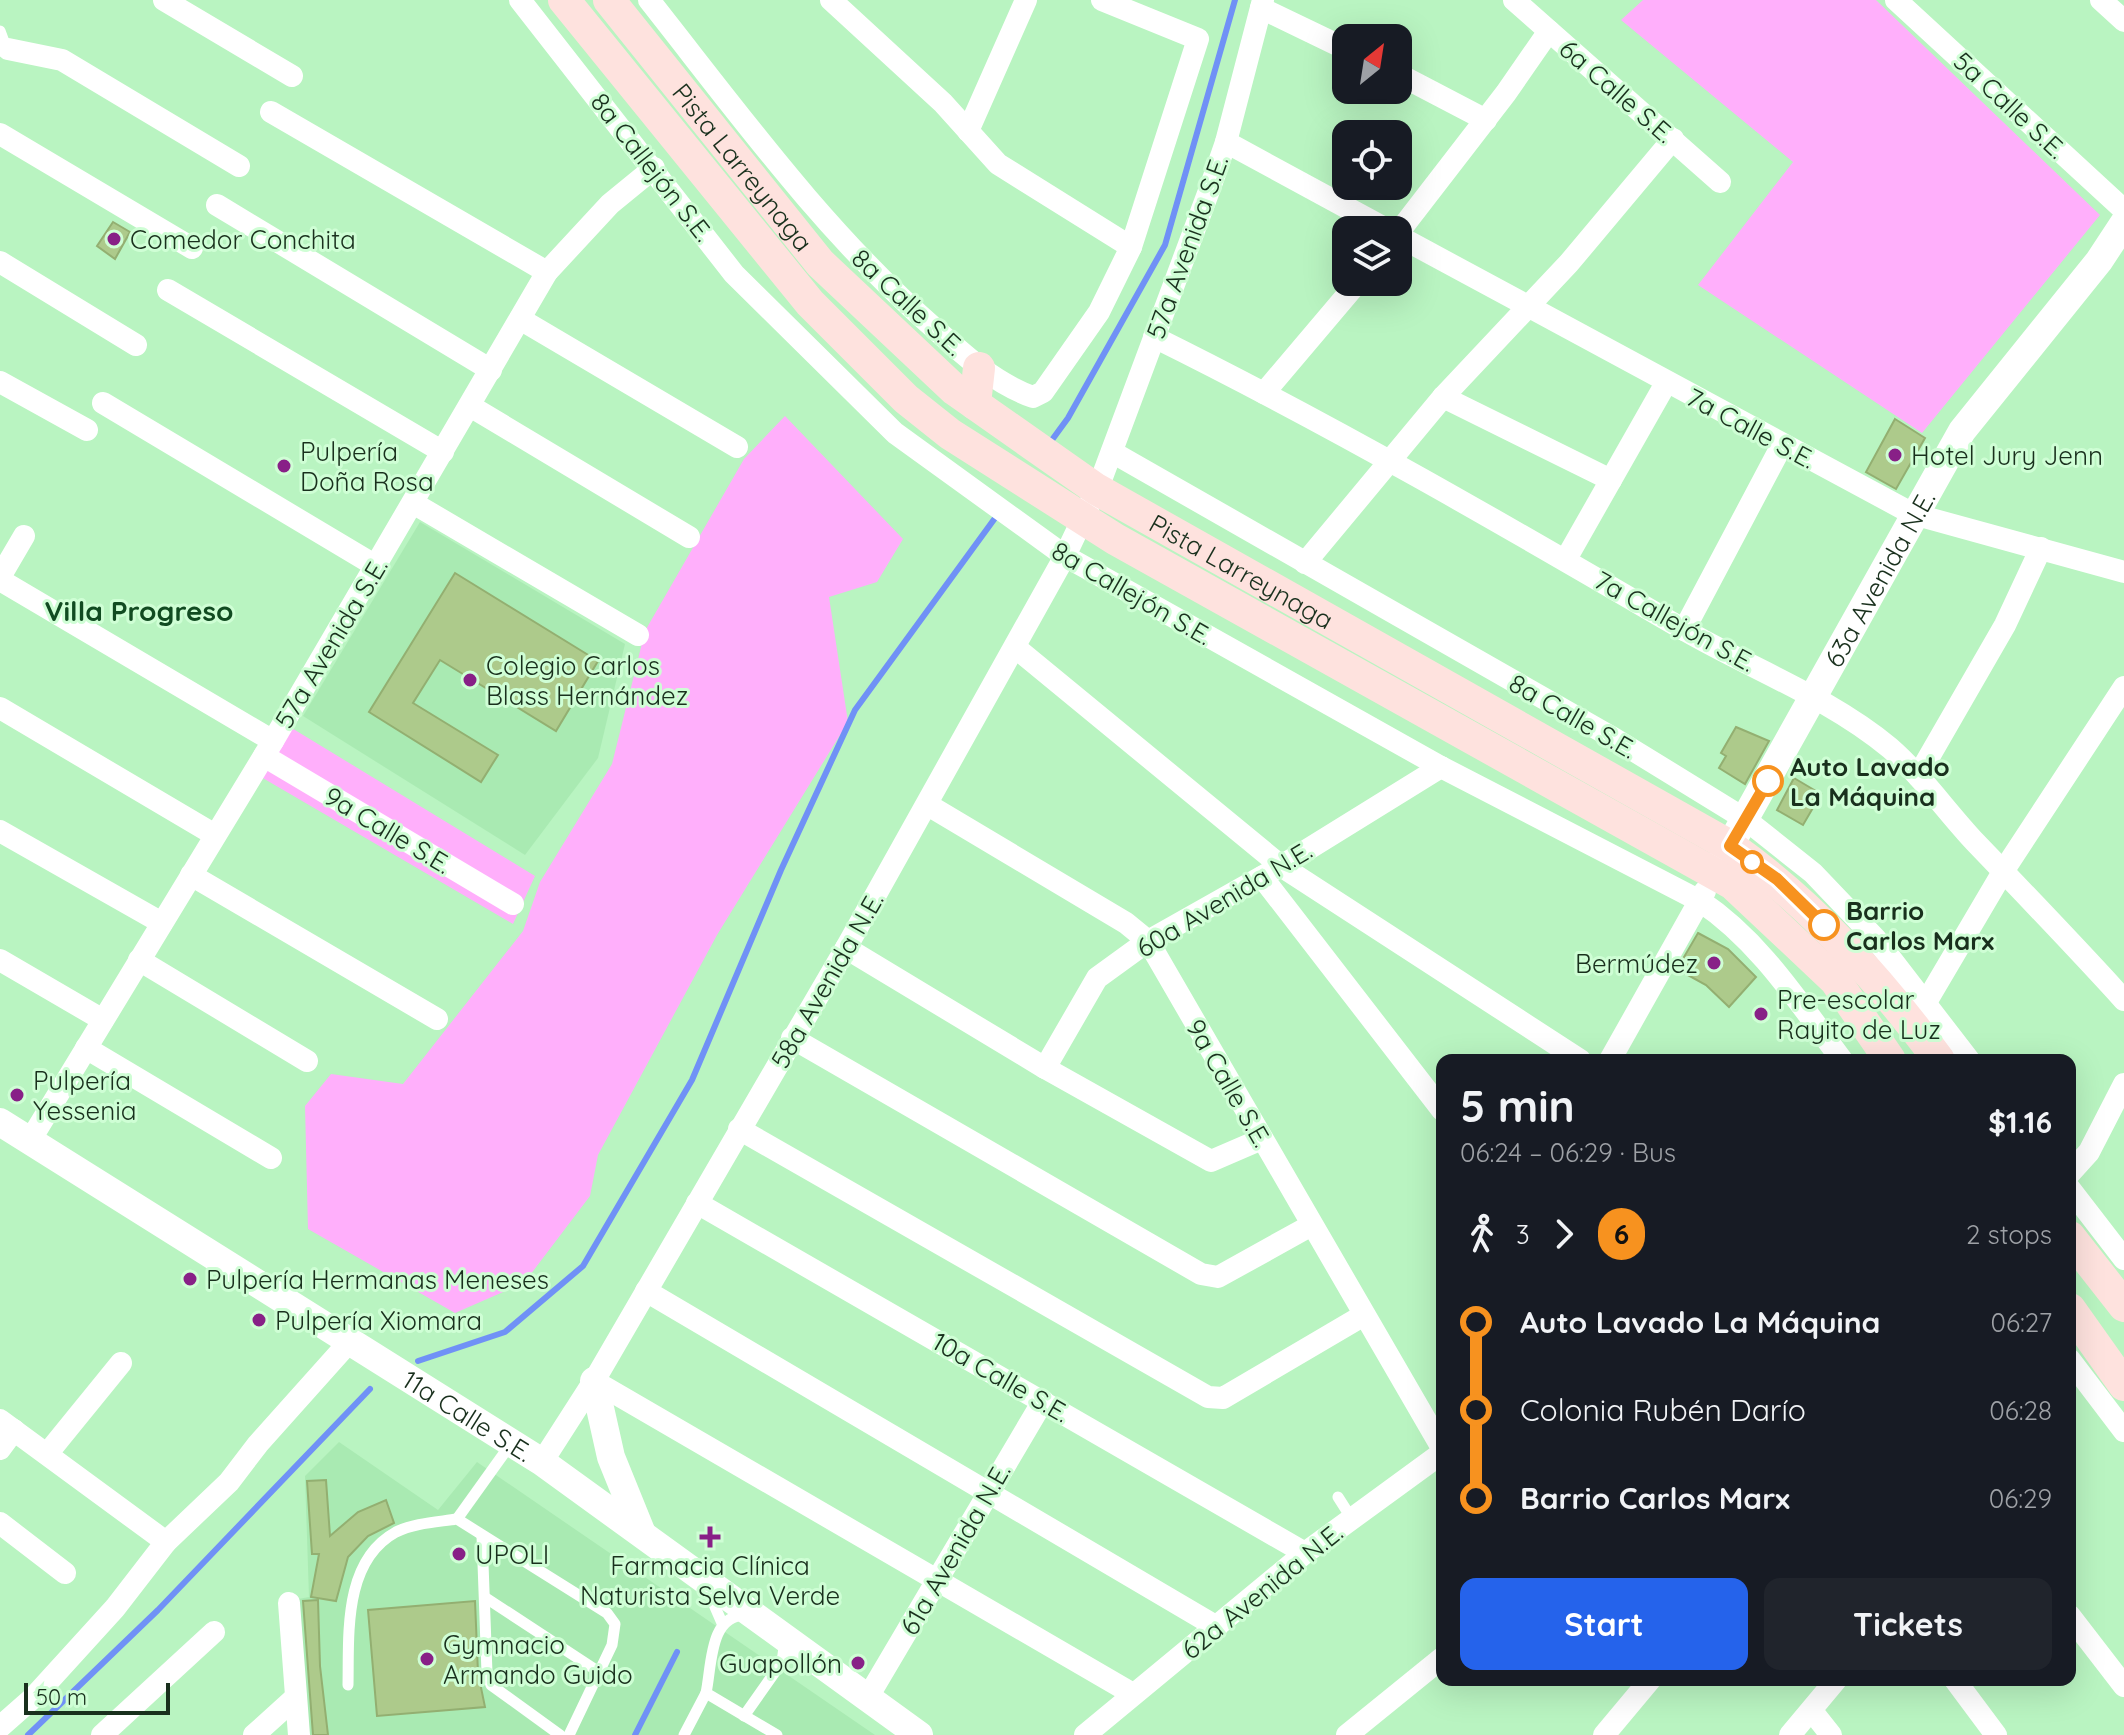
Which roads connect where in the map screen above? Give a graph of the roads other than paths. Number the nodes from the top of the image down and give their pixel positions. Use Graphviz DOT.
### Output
graph roads {
  1 [pos="164,0"];
  2 [pos="520,0"];
  3 [pos="609,0"];
  4 [pos="649,0"];
  5 [pos="831,0"];
  6 [pos="1026,0"];
  7 [pos="1102,0"];
  8 [pos="1514,0"];
  9 [pos="1896,0"];
  10 [pos="2101,0"];
  11 [pos="567,1"];
  12 [pos="1262,4"];
  13 [pos="2124,21"];
  14 [pos="545,30"];
  15 [pos="1549,31"];
  16 [pos="1332,42"];
  17 [pos="3,45"];
  18 [pos="292,76"];
  19 [pos="1412,81"];
  20 [pos="271,112"];
  21 [pos="1486,120"];
  22 [pos="968,131"];
  23 [pos="0,134"];
  24 [pos="1673,139"];
  25 [pos="1226,142"];
  26 [pos="239,166"];
  27 [pos="654,168"];
  28 [pos="1720,182"];
  29 [pos="217,205"];
  30 [pos="1362,216"];
  31 [pos="1412,216"];
  32 [pos="2123,223"];
  33 [pos="1412,242"];
  34 [pos="1131,247"];
  35 [pos="192,248"];
  36 [pos="0,262"];
  37 [pos="547,272"];
  38 [pos="168,290"];
  39 [pos="1346,296"];
  40 [pos="1526,306"];
  41 [pos="520,319"];
  42 [pos="1154,337"];
  43 [pos="136,345"];
  44 [pos="979,368"];
  45 [pos="491,370"];
  46 [pos="0,382"];
  47 [pos="1666,383"];
  48 [pos="1264,393"];
  49 [pos="1443,397"];
  50 [pos="103,403"];
  51 [pos="975,404"];
  52 [pos="470,406"];
  53 [pos="87,430"];
  54 [pos="1782,445"];
  55 [pos="737,447"];
  56 [pos="443,452"];
  57 [pos="1112,452"];
  58 [pos="1389,461"];
  59 [pos="1611,480"];
  60 [pos="1096,489"];
  61 [pos="413,503"];
  62 [pos="1913,514"];
  63 [pos="1082,520"];
  64 [pos="24,536"];
  65 [pos="689,537"];
  66 [pos="2041,548"];
  67 [pos="1065,556"];
  68 [pos="1566,559"];
  69 [pos="1305,563"];
  70 [pos="376,566"];
  71 [pos="2124,572"];
  72 [pos="0,579"];
  73 [pos="1684,630"];
  74 [pos="638,635"];
  75 [pos="1016,648"];
  76 [pos="2124,687"];
  77 [pos="1813,696"];
  78 [pos="0,708"];
  79 [pos="268,748"];
  80 [pos="1441,767"];
  81 [pos="1918,776"];
  82 [pos="928,805"];
  83 [pos="0,831"];
  84 [pos="215,835"];
  85 [pos="1730,845"];
  86 [pos="2004,870"];
  87 [pos="1272,872"];
  88 [pos="191,875"];
  89 [pos="1700,901"];
  90 [pos="513,904"];
  91 [pos="162,923"];
  92 [pos="1148,941"];
  93 [pos="846,948"];
  94 [pos="0,960"];
  95 [pos="139,960"];
  96 [pos="2124,1000"];
  97 [pos="1925,1004"];
  98 [pos="437,1019"];
  99 [pos="103,1020"];
  100 [pos="792,1038"];
  101 [pos="86,1048"];
  102 [pos="1570,1054"];
  103 [pos="1613,1054"];
  104 [pos="1837,1054"];
  105 [pos="1886,1054"];
  106 [pos="1934,1054"];
  107 [pos="1964,1054"];
  108 [pos="307,1061"];
  109 [pos="1045,1068"];
  110 [pos="2124,1084"];
  111 [pos="1436,1102"];
  112 [pos="0,1122"];
  113 [pos="739,1129"];
  114 [pos="31,1139"];
  115 [pos="1262,1139"];
  116 [pos="271,1158"];
  117 [pos="2076,1166"];
  118 [pos="2076,1197"];
  119 [pos="697,1203"];
  120 [pos="1310,1226"];
  121 [pos="2076,1245"];
  122 [pos="2124,1259"];
  123 [pos="646,1291"];
  124 [pos="2124,1306"];
  125 [pos="1364,1315"];
  126 [pos="351,1340"];
  127 [pos="2076,1344"];
  128 [pos="121,1363"];
  129 [pos="2080,1368"];
  130 [pos="594,1381"];
  131 [pos="2124,1385"];
  132 [pos="1043,1401"];
  133 [pos="7,1425"];
  134 [pos="2124,1431"];
  135 [pos="1436,1440"];
  136 [pos="512,1443"];
  137 [pos="0,1449"];
  138 [pos="47,1454"];
  139 [pos="1436,1455"];
  140 [pos="542,1462"];
  141 [pos="988,1491"];
  142 [pos="1338,1497"];
  143 [pos="457,1519"];
  144 [pos="1352,1519"];
  145 [pos="0,1523"];
  146 [pos="641,1532"];
  147 [pos="482,1536"];
  148 [pos="166,1542"];
  149 [pos="1305,1553"];
  150 [pos="690,1571"];
  151 [pos="65,1573"];
  152 [pos="938,1581"];
  153 [pos="486,1598"];
  154 [pos="289,1603"];
  155 [pos="750,1615"];
  156 [pos="722,1623"];
  157 [pos="2076,1624"];
  158 [pos="1217,1627"];
  159 [pos="214,1632"];
  160 [pos="790,1652"];
  161 [pos="1436,1663"];
  162 [pos="599,1672"];
  163 [pos="348,1685"];
  164 [pos="1639,1686"];
  165 [pos="1831,1686"];
  166 [pos="1959,1686"];
  167 [pos="2124,1686"];
  168 [pos="706,1693"];
  169 [pos="1133,1694"];
  170 [pos="868,1697"];
  171 [pos="295,1698"];
  172 [pos="1812,1711"];
  173 [pos="744,1716"];
  174 [pos="0,1727"];
  175 [pos="102,1735"];
  176 [pos="254,1735"];
  177 [pos="299,1735"];
  178 [pos="560,1735"];
  179 [pos="569,1735"];
  180 [pos="684,1735"];
  181 [pos="777,1735"];
  182 [pos="919,1735"];
  183 [pos="1085,1735"];
  184 [pos="1347,1735"];
  185 [pos="1604,1735"];
  186 [pos="1790,1735"];
  187 [pos="1831,1735"];
  188 [pos="1996,1735"];
  1 -- 18 [label="street"];
  2 -- 14 [label="street, 8a Callejón S.E."];
  3 -- 51 [label="main road, Pista Larreynaga"];
  4 -- 44 [label="street, 8a Calle S.E."];
  5 -- 22 [label="street"];
  6 -- 22 [label="street"];
  7 -- 34 [label="street"];
  8 -- 15 [label="street, 6a Calle S.E."];
  9 -- 32 [label="street, 5a Calle S.E."];
  10 -- 13 [label="street"];
  11 -- 14 [label="street"];
  11 -- 63 [label="main road, Pista Larreynaga"];
  12 -- 16 [label="street"];
  12 -- 25 [label="street, 57a Avenida S.E."];
  14 -- 27 [label="street, 8a Callejón S.E."];
  15 -- 21 [label="street"];
  15 -- 24 [label="street, 6a Calle S.E."];
  17 -- 26 [label="street"];
  19 -- 21 [label="street"];
  20 -- 37 [label="street"];
  21 -- 31 [label="street"];
  22 -- 34 [label="street"];
  23 -- 35 [label="street"];
  24 -- 28 [label="street, 6a Calle S.E."];
  24 -- 40 [label="street"];
  25 -- 30 [label="street"];
  25 -- 42 [label="street, 57a Avenida S.E."];
  27 -- 37 [label="street, 57a Avenida S.E."];
  27 -- 67 [label="street, 8a Callejón S.E."];
  29 -- 45 [label="street"];
  32 -- 62 [label="street, 63a Avenida N.E."];
  33 -- 40 [label="street, 7a Calle S.E."];
  34 -- 44 [label="street, 8a Calle S.E."];
  36 -- 43 [label="street"];
  37 -- 41 [label="street, 57a Avenida S.E."];
  38 -- 56 [label="street"];
  39 -- 48 [label="street"];
  40 -- 47 [label="street, 7a Calle S.E."];
  40 -- 49 [label="street"];
  41 -- 45 [label="street, 57a Avenida S.E."];
  41 -- 55 [label="street"];
  42 -- 48 [label="street, 7a Callejón S.E."];
  42 -- 57 [label="street, 57a Avenida S.E."];
  44 -- 51 [label="main road"];
  45 -- 52 [label="street, 57a Avenida S.E."];
  46 -- 53 [label="street"];
  47 -- 54 [label="street, 7a Calle S.E."];
  47 -- 59 [label="street"];
  48 -- 58 [label="street, 7a Callejón S.E."];
  49 -- 58 [label="street"];
  49 -- 59 [label="street"];
  50 -- 70 [label="street"];
  51 -- 60 [label="main road, Pista Larreynaga"];
  52 -- 56 [label="street, 57a Avenida S.E."];
  52 -- 65 [label="street"];
  54 -- 62 [label="street, 7a Calle S.E."];
  54 -- 73 [label="street"];
  56 -- 61 [label="street, 57a Avenida S.E."];
  57 -- 60 [label="street, 57a Avenida S.E."];
  57 -- 69 [label="street, 8a Calle S.E."];
  58 -- 68 [label="street, 7a Callejón S.E."];
  58 -- 69 [label="street"];
  59 -- 68 [label="street"];
  60 -- 63 [label="street, 58a Avenida N.E."];
  60 -- 85 [label="main road, Pista Larreynaga"];
  61 -- 70 [label="street, 57a Avenida S.E."];
  61 -- 74 [label="street"];
  62 -- 66 [label="street, 7a Calle S.E."];
  62 -- 77 [label="street, 63a Avenida N.E."];
  63 -- 67 [label="street, 58a Avenida N.E."];
  63 -- 85 [label="main road, Pista Larreynaga"];
  64 -- 72 [label="street"];
  66 -- 71 [label="street, 7a Calle S.E."];
  66 -- 81 [label="street"];
  67 -- 75 [label="street, 58a Avenida N.E."];
  67 -- 80 [label="street, 8a Callejón S.E."];
  68 -- 73 [label="street, 7a Callejón S.E."];
  69 -- 85 [label="street, 8a Calle S.E."];
  70 -- 79 [label="street, 57a Avenida S.E."];
  72 -- 79 [label="street, 9a Calle S.E."];
  73 -- 77 [label="street, 7a Callejón S.E."];
  75 -- 82 [label="street, 58a Avenida N.E."];
  75 -- 87 [label="street"];
  76 -- 86 [label="street"];
  77 -- 81 [label="street, 7a Callejón S.E."];
  77 -- 85 [label="street, 63a Avenida N.E."];
  78 -- 84 [label="street"];
  79 -- 84 [label="street, 57a Avenida S.E."];
  79 -- 90 [label="street, 9a Calle S.E."];
  80 -- 87 [label="street, 60a Avenida N.E."];
  80 -- 89 [label="street, 8a Callejón S.E."];
  81 -- 86 [label="street, 7a Callejón S.E."];
  82 -- 92 [label="street, 9a Calle S.E."];
  82 -- 93 [label="street, 58a Avenida N.E."];
  83 -- 91 [label="street"];
  84 -- 88 [label="street, 57a Avenida S.E."];
  85 -- 89 [label="street"];
  85 -- 97 [label="street, 8a Calle S.E."];
  85 -- 105 [label="main road, Pista Larreynaga"];
  85 -- 106 [label="main road, Pista Larreynaga"];
  86 -- 96 [label="street, 7a Callejón S.E."];
  86 -- 97 [label="street"];
  87 -- 92 [label="street, 60a Avenida N.E."];
  87 -- 102 [label="street"];
  87 -- 111 [label="street"];
  88 -- 91 [label="street, 57a Avenida S.E."];
  88 -- 98 [label="street"];
  89 -- 103 [label="street"];
  89 -- 104 [label="street, 8a Callejón S.E."];
  91 -- 95 [label="street, 57a Avenida S.E."];
  92 -- 109 [label="street, 60a Avenida N.E."];
  92 -- 115 [label="street, 9a Calle S.E."];
  93 -- 100 [label="street, 58a Avenida N.E."];
  93 -- 109 [label="street"];
  94 -- 99 [label="street"];
  95 -- 99 [label="street, 57a Avenida S.E."];
  95 -- 108 [label="street"];
  97 -- 107 [label="street, 8a Calle S.E."];
  99 -- 101 [label="street, 57a Avenida S.E."];
  100 -- 113 [label="street, 58a Avenida N.E."];
  100 -- 120 [label="street"];
  101 -- 114 [label="street, 57a Avenida S.E."];
  101 -- 116 [label="street"];
  109 -- 115 [label="street"];
  110 -- 117 [label="street"];
  112 -- 114 [label="street, 11a Calle S.E."];
  113 -- 119 [label="street, 58a Avenida N.E."];
  113 -- 125 [label="street"];
  114 -- 126 [label="street, 11a Calle S.E."];
  115 -- 120 [label="street, 9a Calle S.E."];
  118 -- 122 [label="street"];
  119 -- 123 [label="street, 58a Avenida N.E."];
  119 -- 132 [label="street, 10a Calle S.E."];
  120 -- 125 [label="street, 9a Calle S.E."];
  121 -- 124 [label="main road"];
  123 -- 130 [label="street, 58a Avenida N.E."];
  123 -- 141 [label="street"];
  125 -- 135 [label="street, 9a Calle S.E."];
  126 -- 136 [label="street, 11a Calle S.E."];
  126 -- 148 [label="street"];
  127 -- 129 [label="main road"];
  128 -- 138 [label="street"];
  129 -- 131 [label="main road"];
  129 -- 134 [label="street"];
  130 -- 140 [label="street, 58a Avenida N.E."];
  130 -- 146 [label="street"];
  130 -- 152 [label="street"];
  132 -- 141 [label="street, 61a Avenida N.E."];
  132 -- 149 [label="street, 10a Calle S.E."];
  133 -- 137 [label="street"];
  133 -- 138 [label="street"];
  136 -- 140 [label="street, 11a Calle S.E."];
  136 -- 143 [label="lane"];
  138 -- 148 [label="street"];
  139 -- 144 [label="street, 62a Avenida N.E."];
  140 -- 146 [label="street, 11a Calle S.E."];
  141 -- 152 [label="street, 61a Avenida N.E."];
  141 -- 158 [label="street"];
  142 -- 144 [label="lane"];
  143 -- 147 [label="lane"];
  143 -- 163 [label="lane"];
  144 -- 149 [label="street, 62a Avenida N.E."];
  145 -- 151 [label="street"];
  146 -- 150 [label="street, 11a Calle S.E."];
  147 -- 153 [label="lane"];
  147 -- 162 [label="lane"];
  148 -- 174 [label="street"];
  149 -- 158 [label="street, 62a Avenida N.E."];
  150 -- 155 [label="street, 11a Calle S.E."];
  150 -- 156 [label="lane"];
  152 -- 169 [label="street"];
  152 -- 170 [label="street, 61a Avenida N.E."];
  153 -- 162 [label="lane"];
  153 -- 178 [label="lane"];
  154 -- 171 [label="street"];
  155 -- 156 [label="lane"];
  155 -- 160 [label="street, 11a Calle S.E."];
  156 -- 168 [label="lane"];
  157 -- 167 [label="street"];
  158 -- 169 [label="street, 62a Avenida N.E."];
  159 -- 175 [label="street"];
  160 -- 170 [label="street, 11a Calle S.E."];
  160 -- 173 [label="lane"];
  161 -- 184 [label="street"];
  162 -- 179 [label="lane"];
  164 -- 185 [label="street"];
  165 -- 172 [label="street"];
  166 -- 188 [label="street"];
  168 -- 173 [label="lane"];
  168 -- 180 [label="lane"];
  169 -- 183 [label="street, 62a Avenida N.E."];
  170 -- 182 [label="street, 11a Calle S.E."];
  171 -- 176 [label="street"];
  171 -- 177 [label="street"];
  172 -- 186 [label="street"];
  172 -- 187 [label="street"];
  173 -- 181 [label="lane"];
}
